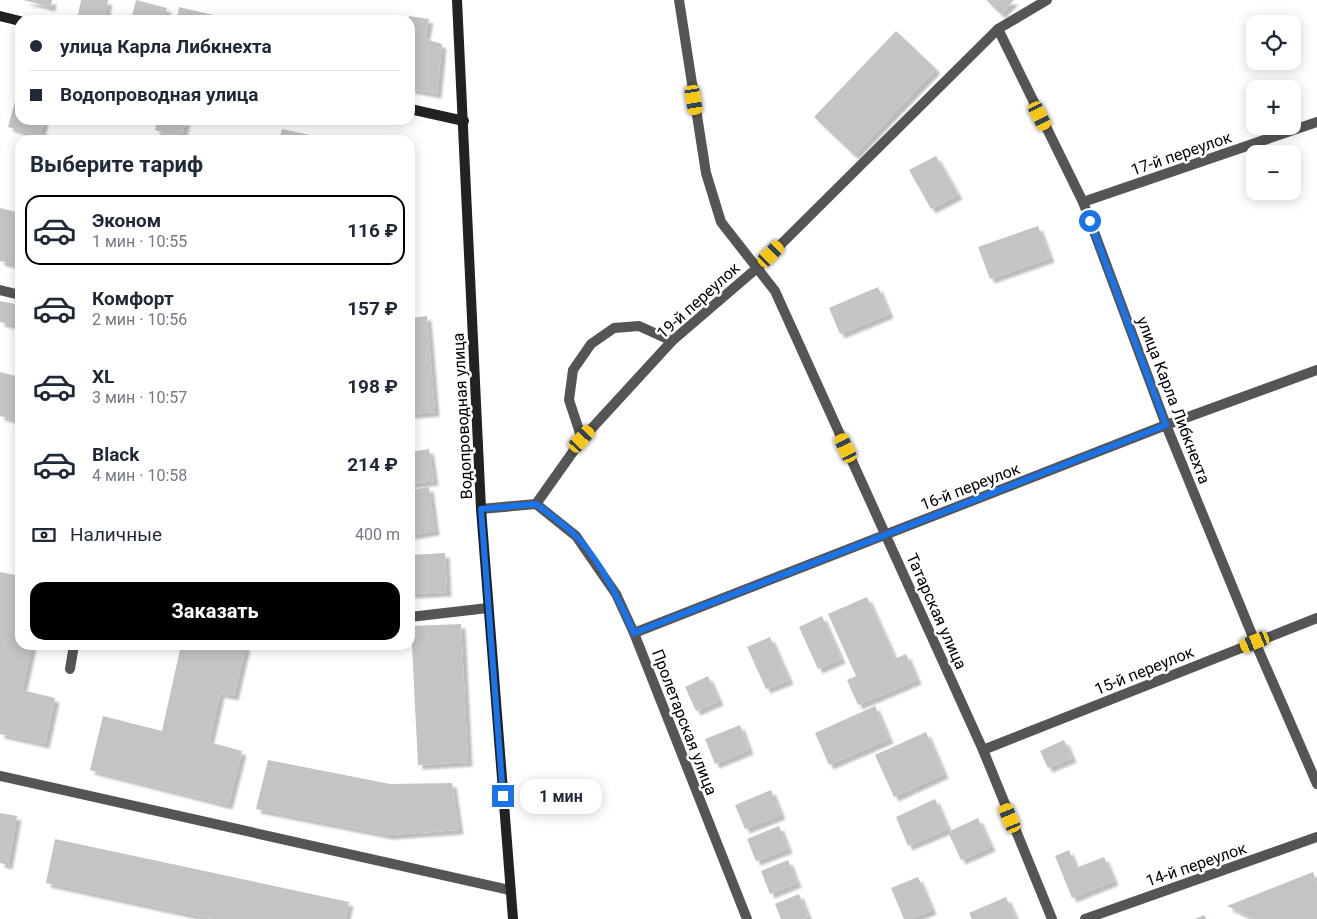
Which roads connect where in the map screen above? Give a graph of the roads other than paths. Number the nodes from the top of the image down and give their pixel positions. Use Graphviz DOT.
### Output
graph roads {
  1 [pos="457,0"];
  2 [pos="679,0"];
  3 [pos="1047,0"];
  4 [pos="0,16"];
  5 [pos="15,20"];
  6 [pos="998,29"];
  7 [pos="415,110"];
  8 [pos="464,121"];
  9 [pos="1317,122"];
  10 [pos="1083,202"];
  11 [pos="756,268"];
  12 [pos="0,290"];
  13 [pos="15,294"];
  14 [pos="672,341"];
  15 [pos="1317,370"];
  16 [pos="1166,425"];
  17 [pos="582,439"];
  18 [pos="536,504"];
  19 [pos="481,509"];
  20 [pos="886,535"];
  21 [pos="488,608"];
  22 [pos="415,616"];
  23 [pos="1317,618"];
  24 [pos="634,633"];
  25 [pos="1255,642"];
  26 [pos="73,650"];
  27 [pos="70,670"];
  28 [pos="983,750"];
  29 [pos="0,776"];
  30 [pos="1317,784"];
  31 [pos="1317,837"];
  32 [pos="510,890"];
  33 [pos="513,919"];
  34 [pos="747,919"];
  35 [pos="1052,919"];
  36 [pos="1085,919"];
  1 -- 8 [label="street, Водопроводная улица"];
  2 -- 11 [label="street, Татарская улица"];
  3 -- 6 [label="street, 19-й переулок"];
  4 -- 5 [label="street"];
  6 -- 10 [label="street, улица Карла Либкнехта"];
  6 -- 11 [label="street, 19-й переулок"];
  7 -- 8 [label="street"];
  8 -- 19 [label="street, Водопроводная улица"];
  9 -- 10 [label="street, 17-й переулок"];
  10 -- 16 [label="street, улица Карла Либкнехта"];
  11 -- 14 [label="street, 19-й переулок"];
  11 -- 20 [label="street, Татарская улица"];
  12 -- 13 [label="street"];
  14 -- 17 [label="street, 19-й переулок"];
  14 -- 17 [label="street"];
  15 -- 16 [label="street, 16-й переулок"];
  16 -- 20 [label="street, 16-й переулок"];
  16 -- 25 [label="street, улица Карла Либкнехта"];
  17 -- 18 [label="street, 19-й переулок"];
  18 -- 19 [label="street"];
  18 -- 24 [label="street, Пролетарская улица"];
  19 -- 21 [label="street, Водопроводная улица"];
  20 -- 24 [label="street, 16-й переулок"];
  20 -- 28 [label="street, Татарская улица"];
  21 -- 22 [label="street"];
  21 -- 32 [label="street, Водопроводная улица"];
  23 -- 25 [label="street, 15-й переулок"];
  24 -- 34 [label="street, Пролетарская улица"];
  25 -- 28 [label="street, 15-й переулок"];
  25 -- 30 [label="street, улица Карла Либкнехта"];
  26 -- 27 [label="street"];
  28 -- 35 [label="street, Татарская улица"];
  29 -- 32 [label="street"];
  31 -- 36 [label="street, 14-й переулок"];
  32 -- 33 [label="street, Водопроводная улица"];
}
